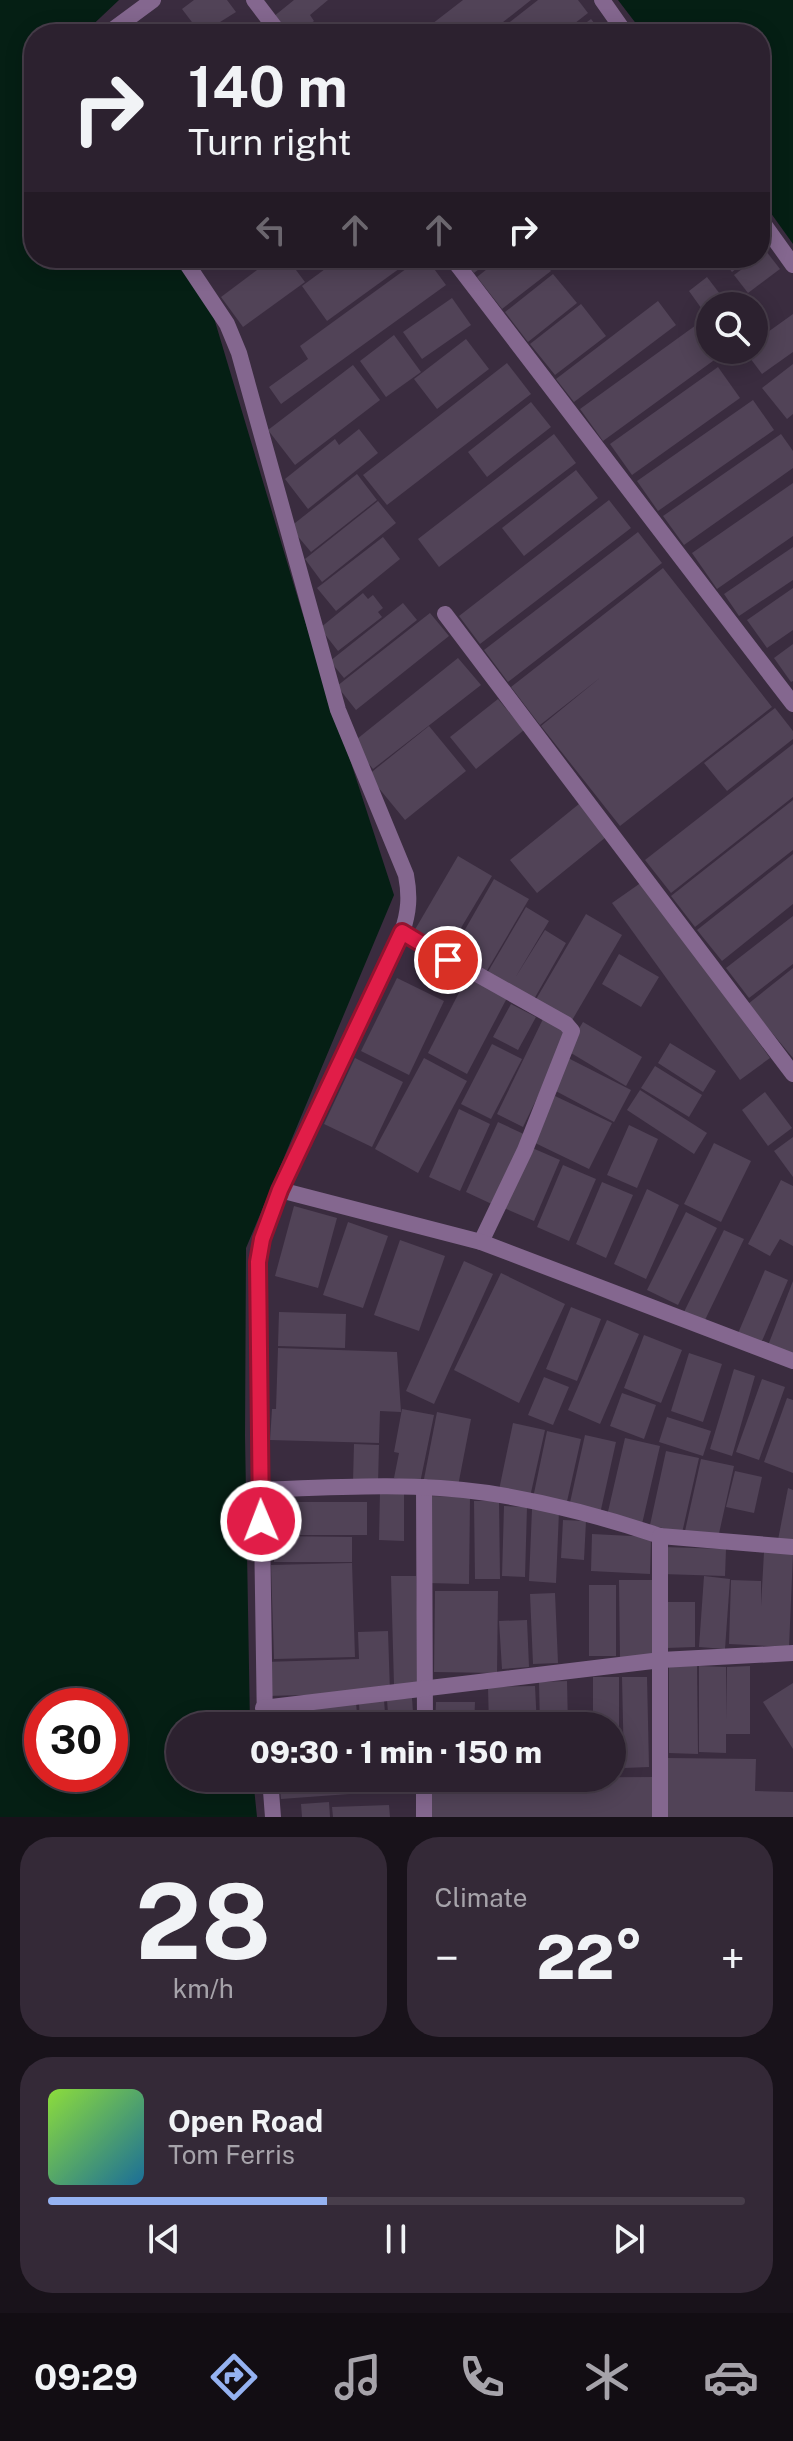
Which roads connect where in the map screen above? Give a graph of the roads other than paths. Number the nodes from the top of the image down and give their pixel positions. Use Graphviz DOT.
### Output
graph roads {
  1 [pos="153,0"];
  2 [pos="254,0"];
  3 [pos="602,0"];
  4 [pos="121,24"];
  5 [pos="272,24"];
  6 [pos="619,24"];
  7 [pos="770,233"];
  8 [pos="793,265"];
  9 [pos="190,268"];
  10 [pos="460,268"];
  11 [pos="445,614"];
  12 [pos="793,704"];
  13 [pos="402,932"];
  14 [pos="793,1074"];
  15 [pos="280,1190"];
  16 [pos="481,1242"];
  17 [pos="793,1361"];
  18 [pos="424,1487"];
  19 [pos="261,1490"];
  20 [pos="660,1536"];
  21 [pos="793,1547"];
  22 [pos="793,1653"];
  23 [pos="661,1660"];
  24 [pos="425,1690"];
  25 [pos="263,1708"];
  26 [pos="263,1712"];
  27 [pos="425,1712"];
  28 [pos="271,1792"];
  29 [pos="424,1792"];
  30 [pos="273,1817"];
  31 [pos="424,1817"];
  32 [pos="660,1817"];
  1 -- 4 [label="street"];
  2 -- 5 [label="street"];
  3 -- 6 [label="street"];
  7 -- 8 [label="street"];
  9 -- 13 [label="street"];
  10 -- 12 [label="street"];
  11 -- 14 [label="street"];
  13 -- 15 [label="street"];
  13 -- 16 [label="street"];
  15 -- 16 [label="street"];
  15 -- 19 [label="street"];
  16 -- 17 [label="street"];
  18 -- 19 [label="street"];
  18 -- 20 [label="street"];
  18 -- 24 [label="street"];
  19 -- 25 [label="street"];
  20 -- 21 [label="street"];
  20 -- 23 [label="street"];
  22 -- 23 [label="street"];
  23 -- 24 [label="street"];
  23 -- 32 [label="street"];
  24 -- 25 [label="street"];
  24 -- 27 [label="street"];
  25 -- 26 [label="street"];
  28 -- 30 [label="street"];
  29 -- 31 [label="street"];
}
